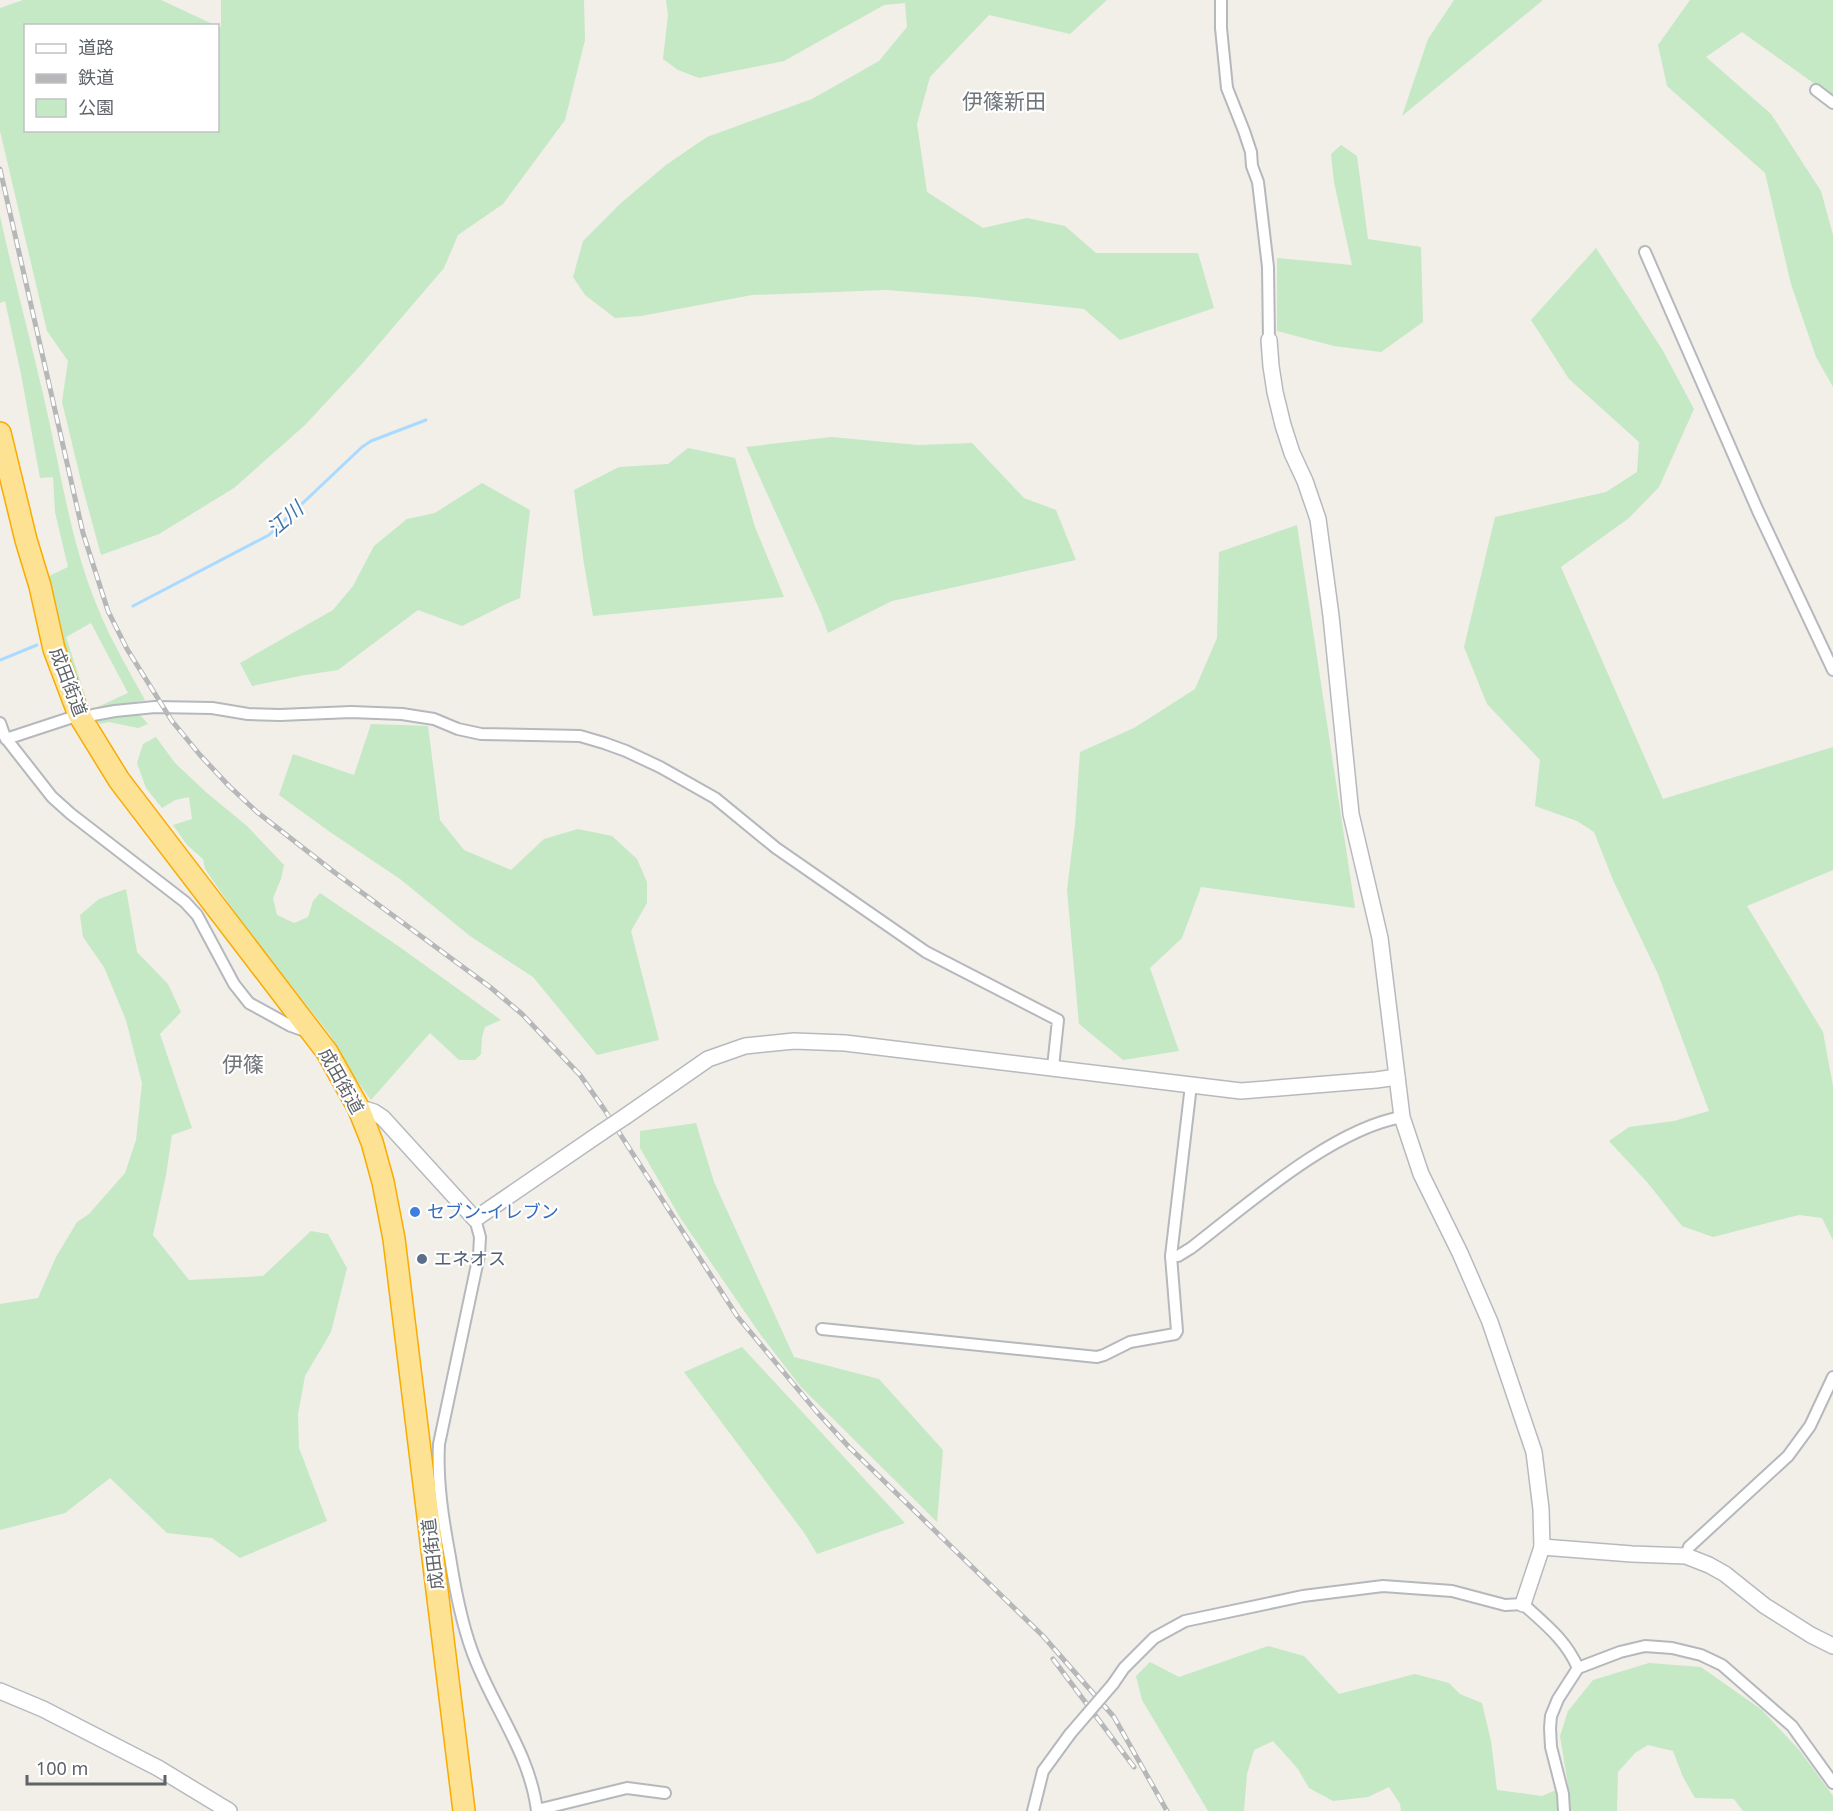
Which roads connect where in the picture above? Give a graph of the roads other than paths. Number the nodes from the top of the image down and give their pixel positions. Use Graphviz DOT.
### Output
graph roads {
  1 [pos="1221,0"];
  2 [pos="1816,90"];
  3 [pos="1833,103"];
  4 [pos="1645,252"];
  5 [pos="1269,340"];
  6 [pos="0,433"];
  7 [pos="1833,670"];
  8 [pos="81,718"];
  9 [pos="0,723"];
  10 [pos="4,739"];
  11 [pos="313,1034"];
  12 [pos="1053,1067"];
  13 [pos="1397,1077"];
  14 [pos="1191,1085"];
  15 [pos="358,1107"];
  16 [pos="1402,1117"];
  17 [pos="475,1219"];
  18 [pos="1171,1256"];
  19 [pos="822,1329"];
  20 [pos="1833,1377"];
  21 [pos="1542,1547"];
  22 [pos="1686,1556"];
  23 [pos="1523,1604"];
  24 [pos="1833,1646"];
  25 [pos="1578,1668"];
  26 [pos="0,1691"];
  27 [pos="1833,1783"];
  28 [pos="665,1793"];
  29 [pos="537,1810"];
  30 [pos="229,1811"];
  31 [pos="464,1811"];
  32 [pos="1033,1811"];
  33 [pos="1564,1811"];
  1 -- 5 [label="street"];
  2 -- 3 [label="street"];
  4 -- 7 [label="street"];
  5 -- 13 [label="street"];
  6 -- 8 [label="highway, 成田街道"];
  8 -- 10 [label="street"];
  8 -- 11 [label="highway, 成田街道"];
  8 -- 12 [label="street"];
  9 -- 10 [label="street"];
  10 -- 11 [label="street"];
  11 -- 15 [label="highway, 成田街道"];
  12 -- 14 [label="street"];
  12 -- 17 [label="street, bridge"];
  13 -- 14 [label="street"];
  13 -- 16 [label="street"];
  14 -- 18 [label="street"];
  15 -- 17 [label="street"];
  15 -- 31 [label="highway, 成田街道"];
  16 -- 18 [label="street"];
  16 -- 21 [label="street"];
  17 -- 29 [label="street"];
  18 -- 19 [label="street"];
  20 -- 22 [label="street"];
  21 -- 22 [label="street"];
  21 -- 23 [label="street"];
  22 -- 24 [label="street"];
  23 -- 25 [label="street"];
  23 -- 32 [label="street, bridge"];
  25 -- 27 [label="street"];
  25 -- 33 [label="street"];
  26 -- 30 [label="street"];
  28 -- 29 [label="street"];
}
